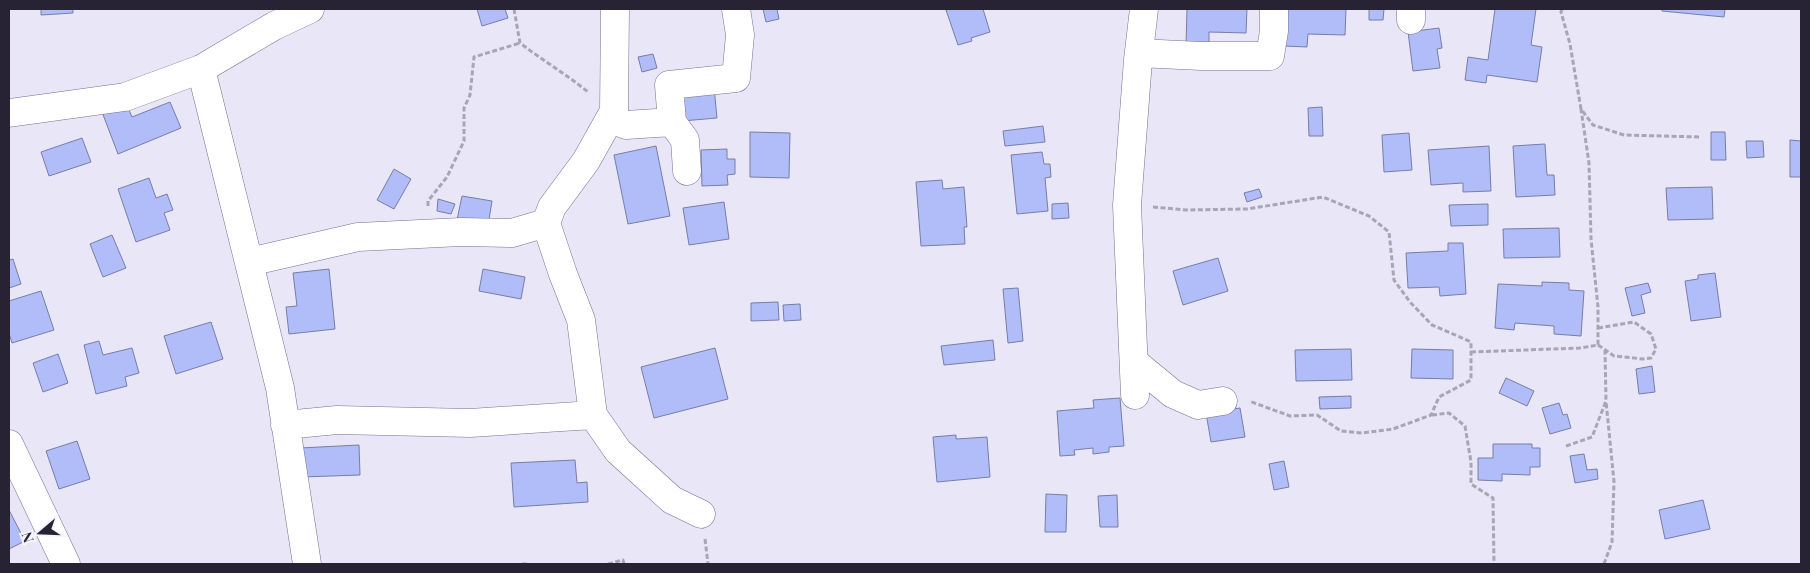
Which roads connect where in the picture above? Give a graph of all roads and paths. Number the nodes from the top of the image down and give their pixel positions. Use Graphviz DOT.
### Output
graph roads {
  1 [pos="310,9"];
  2 [pos="514,9"];
  3 [pos="616,9"];
  4 [pos="736,9"];
  5 [pos="1144,9"];
  6 [pos="1274,9"];
  7 [pos="1562,9"];
  8 [pos="520,43"];
  9 [pos="1139,53"];
  10 [pos="201,69"];
  11 [pos="1581,109"];
  12 [pos="9,113"];
  13 [pos="612,115"];
  14 [pos="672,122"];
  15 [pos="1699,137"];
  16 [pos="687,171"];
  17 [pos="1127,205"];
  18 [pos="546,223"];
  19 [pos="431,233"];
  20 [pos="249,262"];
  21 [pos="1598,328"];
  22 [pos="1598,345"];
  23 [pos="1605,350"];
  24 [pos="1472,352"];
  25 [pos="1134,362"];
  26 [pos="1135,396"];
  27 [pos="1222,401"];
  28 [pos="1606,401"];
  29 [pos="593,415"];
  30 [pos="1432,415"];
  31 [pos="286,425"];
  32 [pos="9,444"];
  33 [pos="1566,446"];
  34 [pos="701,514"];
  35 [pos="66,564"];
  36 [pos="307,564"];
  37 [pos="522,564"];
  38 [pos="528,564"];
  39 [pos="608,564"];
  40 [pos="624,564"];
  41 [pos="1494,564"];
  42 [pos="1604,564"];
  1 -- 10 [label="street"];
  2 -- 8 [label="path"];
  3 -- 13 [label="street"];
  4 -- 14 [label="street"];
  5 -- 9 [label="street"];
  6 -- 9 [label="street"];
  7 -- 11 [label="path"];
  8 -- 13 [label="path"];
  8 -- 19 [label="path"];
  9 -- 17 [label="street"];
  10 -- 12 [label="street"];
  10 -- 20 [label="street"];
  11 -- 15 [label="path"];
  11 -- 21 [label="path"];
  13 -- 14 [label="street"];
  13 -- 18 [label="street"];
  14 -- 16 [label="street"];
  17 -- 24 [label="path"];
  17 -- 25 [label="street"];
  18 -- 19 [label="street"];
  18 -- 29 [label="street"];
  19 -- 20 [label="street"];
  20 -- 31 [label="street"];
  21 -- 22 [label="path"];
  21 -- 23 [label="path"];
  22 -- 23 [label="path"];
  22 -- 24 [label="path"];
  23 -- 28 [label="path"];
  24 -- 30 [label="path"];
  25 -- 26 [label="street"];
  25 -- 27 [label="street"];
  27 -- 30 [label="path"];
  28 -- 33 [label="path"];
  28 -- 42 [label="path"];
  29 -- 31 [label="street"];
  29 -- 34 [label="street"];
  30 -- 41 [label="path"];
  31 -- 36 [label="street"];
  32 -- 35 [label="street"];
  37 -- 38 [label="path"];
  39 -- 40 [label="path"];
}
